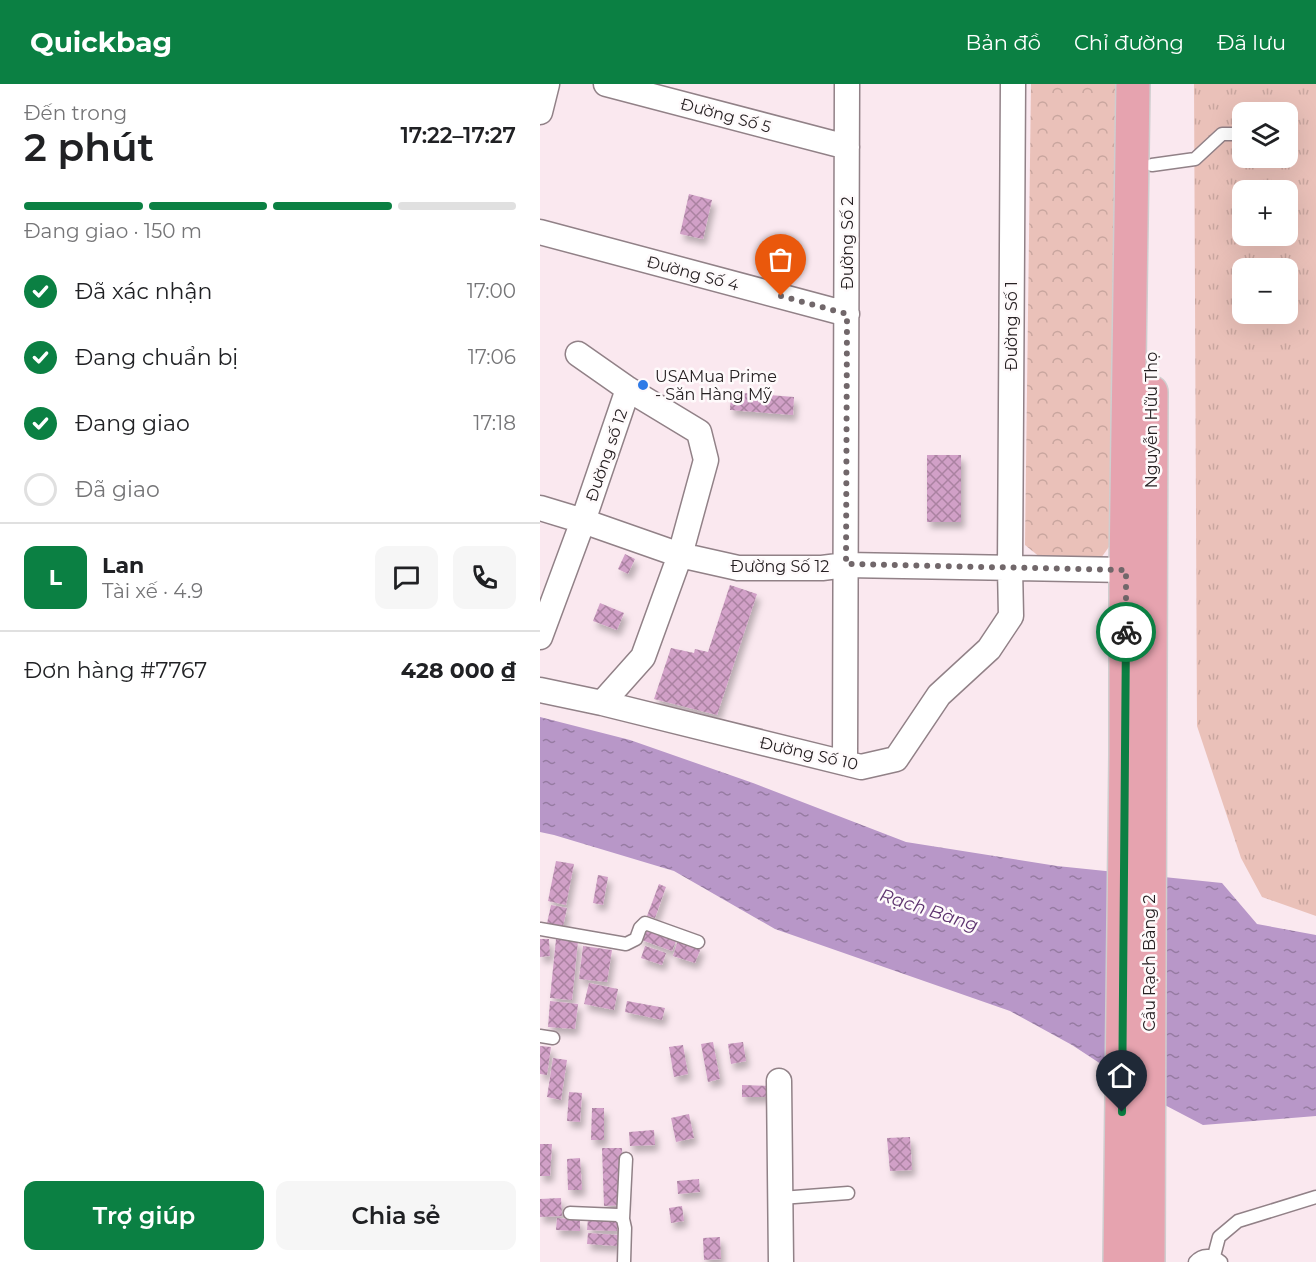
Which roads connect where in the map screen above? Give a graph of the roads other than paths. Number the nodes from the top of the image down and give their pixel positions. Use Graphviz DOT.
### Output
graph roads {
  1 [pos="547,84"];
  2 [pos="606,84"];
  3 [pos="847,84"];
  4 [pos="1013,84"];
  5 [pos="1133,84"];
  6 [pos="1153,84"];
  7 [pos="540,112"];
  8 [pos="1232,134"];
  9 [pos="847,147"];
  10 [pos="1152,165"];
  11 [pos="540,232"];
  12 [pos="847,314"];
  13 [pos="578,354"];
  14 [pos="628,389"];
  15 [pos="540,508"];
  16 [pos="583,521"];
  17 [pos="680,555"];
  18 [pos="846,564"];
  19 [pos="1010,568"];
  20 [pos="1126,570"];
  21 [pos="540,637"];
  22 [pos="540,690"];
  23 [pos="602,703"];
  24 [pos="1138,755"];
  25 [pos="845,763"];
  26 [pos="540,929"];
  27 [pos="698,942"];
  28 [pos="779,1081"];
  29 [pos="626,1159"];
  30 [pos="848,1193"];
  31 [pos="781,1197"];
  32 [pos="1316,1197"];
  33 [pos="1135,1207"];
  34 [pos="570,1213"];
  35 [pos="623,1219"];
  36 [pos="1217,1259"];
  37 [pos="624,1262"];
  38 [pos="781,1262"];
  39 [pos="1120,1262"];
  40 [pos="1148,1262"];
  41 [pos="1195,1262"];
  1 -- 7 [label="street"];
  2 -- 9 [label="street, Đường Số 5"];
  3 -- 9 [label="street, Đường Số 2"];
  4 -- 19 [label="street, Đường Số 1"];
  5 -- 20 [label="main road, Nguyễn Hữu Thọ"];
  6 -- 10 [label="main road, Nguyễn Hữu Thọ"];
  8 -- 10 [label="lane"];
  9 -- 12 [label="street, Đường Số 2"];
  10 -- 24 [label="main road, Nguyễn Hữu Thọ"];
  11 -- 12 [label="street, Đường Số 4"];
  12 -- 18 [label="street, Đường Số 2"];
  13 -- 14 [label="street, Đường số 12"];
  14 -- 16 [label="street, Đường số 12"];
  14 -- 17 [label="street, Đường số 12"];
  15 -- 16 [label="street, Đường số 12"];
  16 -- 17 [label="street, Đường số 12"];
  16 -- 21 [label="street, Đường số 12"];
  17 -- 18 [label="street, Đường Số 12"];
  17 -- 23 [label="street, Đường số 12"];
  18 -- 19 [label="street, Đường Số 12"];
  18 -- 25 [label="street, Đường Số 2"];
  19 -- 20 [label="street, Đường Số 12"];
  19 -- 25 [label="street, Đường Số 10"];
  20 -- 24 [label="main road, Nguyễn Hữu Thọ"];
  22 -- 23 [label="street"];
  23 -- 25 [label="street, Đường Số 10"];
  24 -- 33 [label="main road, Cầu Rạch Bàng 2"];
  26 -- 27 [label="lane"];
  28 -- 31 [label="street"];
  29 -- 35 [label="lane"];
  30 -- 31 [label="lane"];
  31 -- 38 [label="street"];
  32 -- 36 [label="lane"];
  33 -- 39 [label="main road"];
  33 -- 40 [label="main road"];
  34 -- 35 [label="lane"];
  35 -- 37 [label="lane"];
  36 -- 41 [label="lane"];
}
